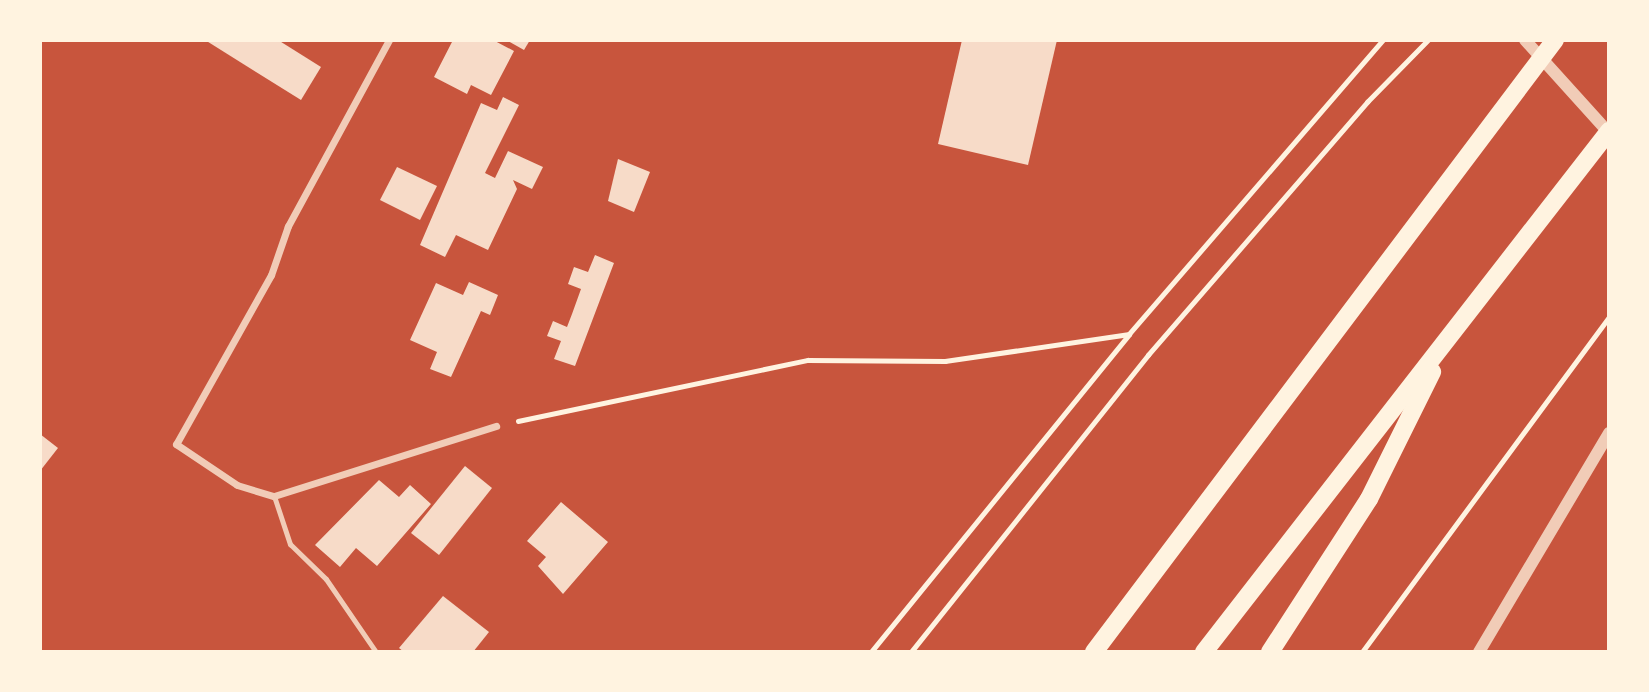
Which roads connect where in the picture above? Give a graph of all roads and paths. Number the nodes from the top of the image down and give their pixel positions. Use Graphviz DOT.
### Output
graph roads {
  1 [pos="389,40"];
  2 [pos="1383,40"];
  3 [pos="1428,40"];
  4 [pos="1525,40"];
  5 [pos="1555,40"];
  6 [pos="1609,132"];
  7 [pos="1609,317"];
  8 [pos="1129,334"];
  9 [pos="1442,349"];
  10 [pos="496,426"];
  11 [pos="1609,433"];
  12 [pos="274,496"];
  13 [pos="376,652"];
  14 [pos="871,652"];
  15 [pos="911,652"];
  16 [pos="1094,652"];
  17 [pos="1204,652"];
  18 [pos="1270,652"];
  19 [pos="1362,652"];
  20 [pos="1479,652"];
  1 -- 12 [label="street"];
  2 -- 8 [label="path"];
  3 -- 15 [label="path"];
  4 -- 6 [label="street"];
  5 -- 16 [label="main road"];
  6 -- 9 [label="main road"];
  7 -- 19 [label="path"];
  8 -- 10 [label="path"];
  8 -- 14 [label="path"];
  9 -- 17 [label="main road"];
  9 -- 18 [label="main road"];
  10 -- 12 [label="street"];
  11 -- 20 [label="street"];
  12 -- 13 [label="lane"];
}
